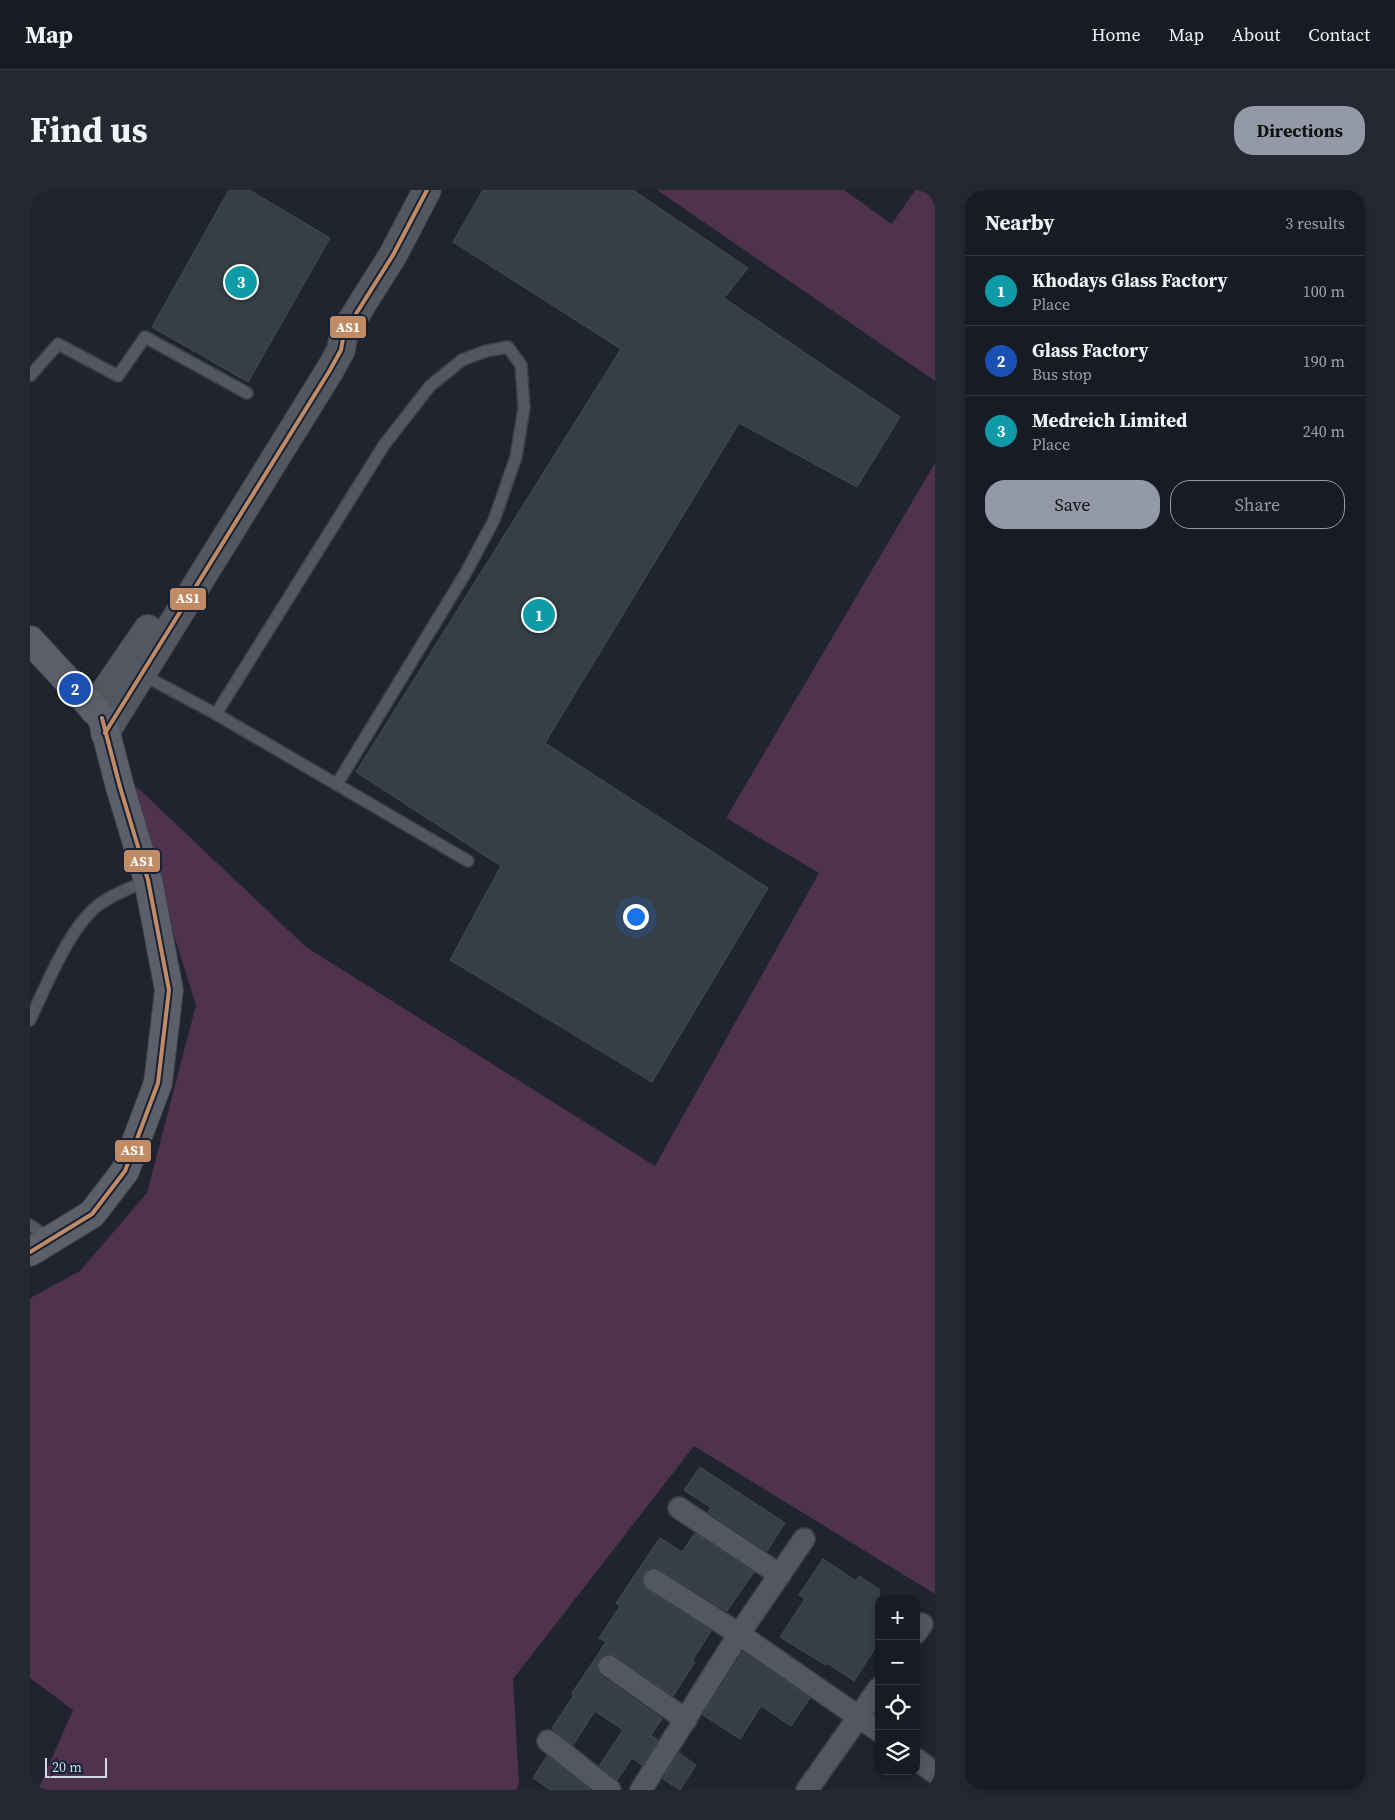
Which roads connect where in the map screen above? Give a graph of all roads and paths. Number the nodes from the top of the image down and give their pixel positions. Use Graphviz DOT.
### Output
graph roads {
  1 [pos="426,190"];
  2 [pos="344,333"];
  3 [pos="30,376"];
  4 [pos="247,393"];
  5 [pos="30,640"];
  6 [pos="142,674"];
  7 [pos="94,709"];
  8 [pos="216,714"];
  9 [pos="106,733"];
  10 [pos="337,784"];
  11 [pos="468,861"];
  12 [pos="148,880"];
  13 [pos="30,1020"];
  14 [pos="37,1239"];
  15 [pos="679,1508"];
  16 [pos="804,1539"];
  17 [pos="780,1575"];
  18 [pos="654,1580"];
  19 [pos="739,1634"];
  20 [pos="609,1666"];
  21 [pos="875,1694"];
  22 [pos="860,1716"];
  23 [pos="686,1720"];
  24 [pos="878,1730"];
  25 [pos="548,1741"];
  26 [pos="920,1762"];
  27 [pos="935,1774"];
  28 [pos="647,1788"];
  29 [pos="610,1790"];
  30 [pos="807,1790"];
  1 -- 2 [label="street"];
  2 -- 6 [label="street"];
  2 -- 7 [label="street"];
  3 -- 4 [label="lane"];
  5 -- 7 [label="main road"];
  6 -- 8 [label="lane"];
  6 -- 9 [label="street"];
  7 -- 9 [label="main road"];
  8 -- 10 [label="lane"];
  8 -- 10 [label="lane"];
  9 -- 12 [label="main road"];
  10 -- 11 [label="lane"];
  12 -- 13 [label="lane"];
  12 -- 14 [label="main road"];
  15 -- 17 [label="street"];
  16 -- 17 [label="street"];
  17 -- 19 [label="street"];
  18 -- 19 [label="street"];
  19 -- 22 [label="street"];
  19 -- 23 [label="street"];
  20 -- 23 [label="street"];
  21 -- 22 [label="street"];
  22 -- 24 [label="street"];
  22 -- 30 [label="street"];
  23 -- 28 [label="street"];
  25 -- 29 [label="street"];
  26 -- 27 [label="street"];
}
